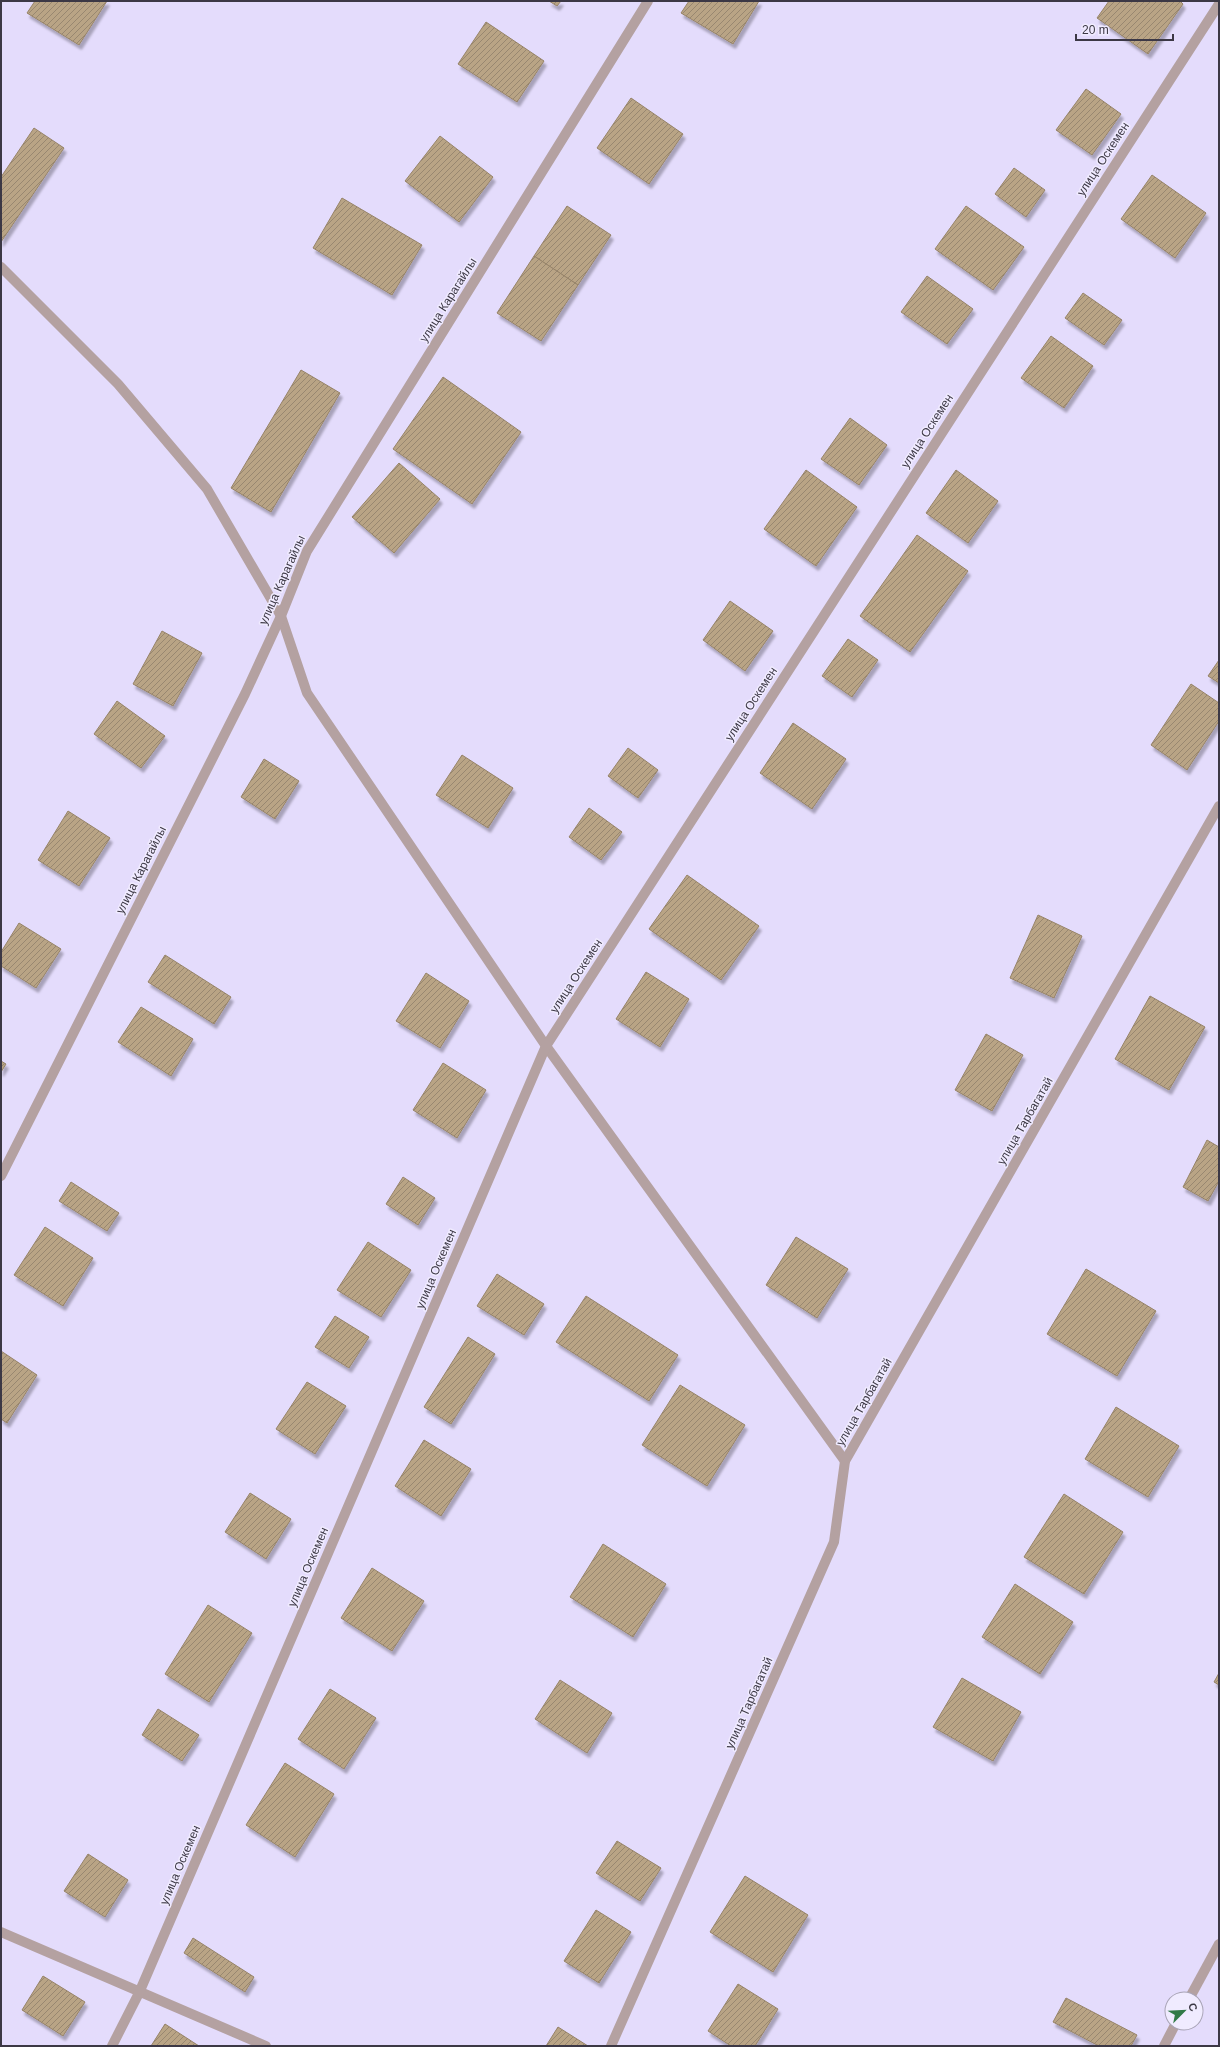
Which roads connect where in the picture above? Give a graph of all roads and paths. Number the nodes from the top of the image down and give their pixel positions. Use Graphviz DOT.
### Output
graph roads {
  1 [pos="648,1"];
  2 [pos="1219,4"];
  3 [pos="1,267"];
  4 [pos="280,616"];
  5 [pos="1219,806"];
  6 [pos="546,1046"];
  7 [pos="1,1176"];
  8 [pos="845,1461"];
  9 [pos="1,1932"];
  10 [pos="1219,1944"];
  11 [pos="1193,1991"];
  12 [pos="139,1993"];
  13 [pos="1172,2031"];
  14 [pos="112,2046"];
  15 [pos="266,2046"];
  16 [pos="611,2046"];
  17 [pos="1164,2046"];
  1 -- 4 [label="street, улица Карагайлы"];
  2 -- 6 [label="street, улица Оскемен"];
  3 -- 4 [label="street"];
  4 -- 6 [label="street"];
  4 -- 7 [label="street, улица Карагайлы"];
  5 -- 8 [label="street, улица Тарбагатай"];
  6 -- 8 [label="street"];
  6 -- 12 [label="street, улица Оскемен"];
  8 -- 16 [label="street, улица Тарбагатай"];
  9 -- 12 [label="street"];
  10 -- 11 [label="street"];
  12 -- 14 [label="street, улица Оскемен"];
  12 -- 15 [label="street"];
  13 -- 17 [label="street"];
}
